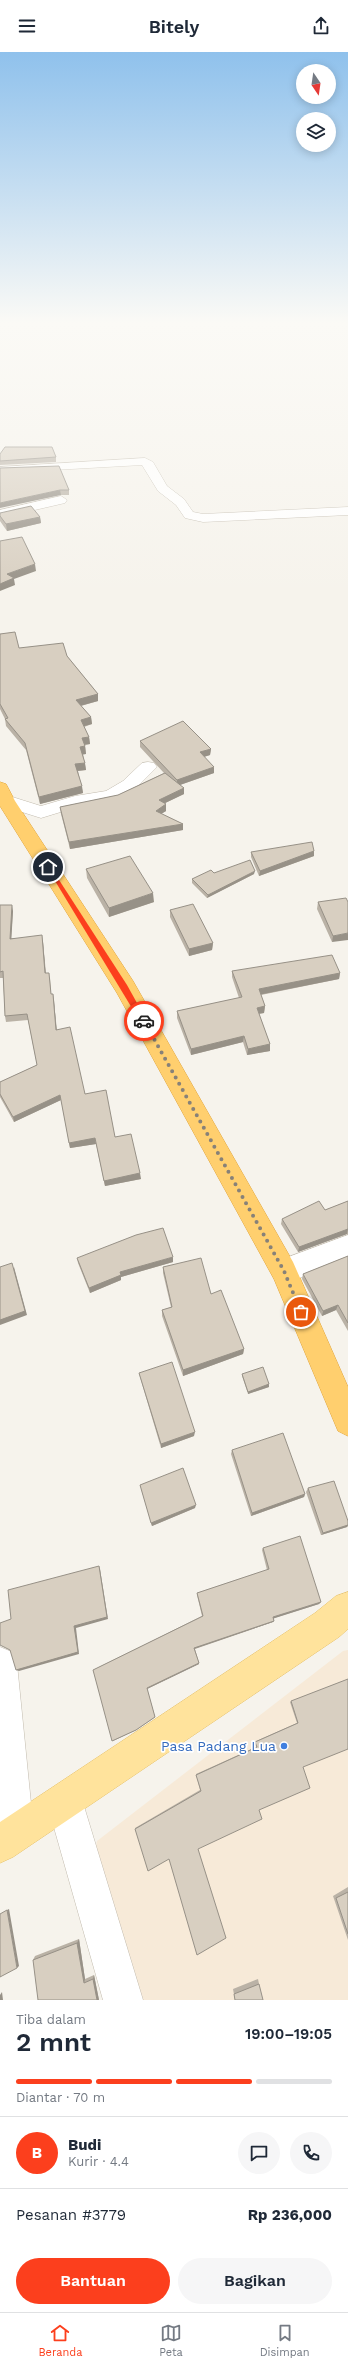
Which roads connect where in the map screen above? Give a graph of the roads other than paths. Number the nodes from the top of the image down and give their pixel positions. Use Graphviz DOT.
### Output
graph roads {
  1 [pos="0,470"];
  2 [pos="61,500"];
  3 [pos="348,511"];
  4 [pos="0,514"];
  5 [pos="148,768"];
  6 [pos="3,794"];
  7 [pos="348,1247"];
  8 [pos="284,1271"];
  9 [pos="348,1421"];
  10 [pos="348,1608"];
  11 [pos="0,1664"];
  12 [pos="65,1803"];
  13 [pos="8,1838"];
  14 [pos="123,2000"];
  1 -- 3 [label="street"];
  2 -- 4 [label="street"];
  5 -- 6 [label="street"];
  6 -- 8 [label="highway"];
  7 -- 8 [label="street"];
  8 -- 9 [label="highway"];
  10 -- 12 [label="main road"];
  11 -- 13 [label="street"];
  12 -- 13 [label="main road"];
  12 -- 14 [label="street"];
}
